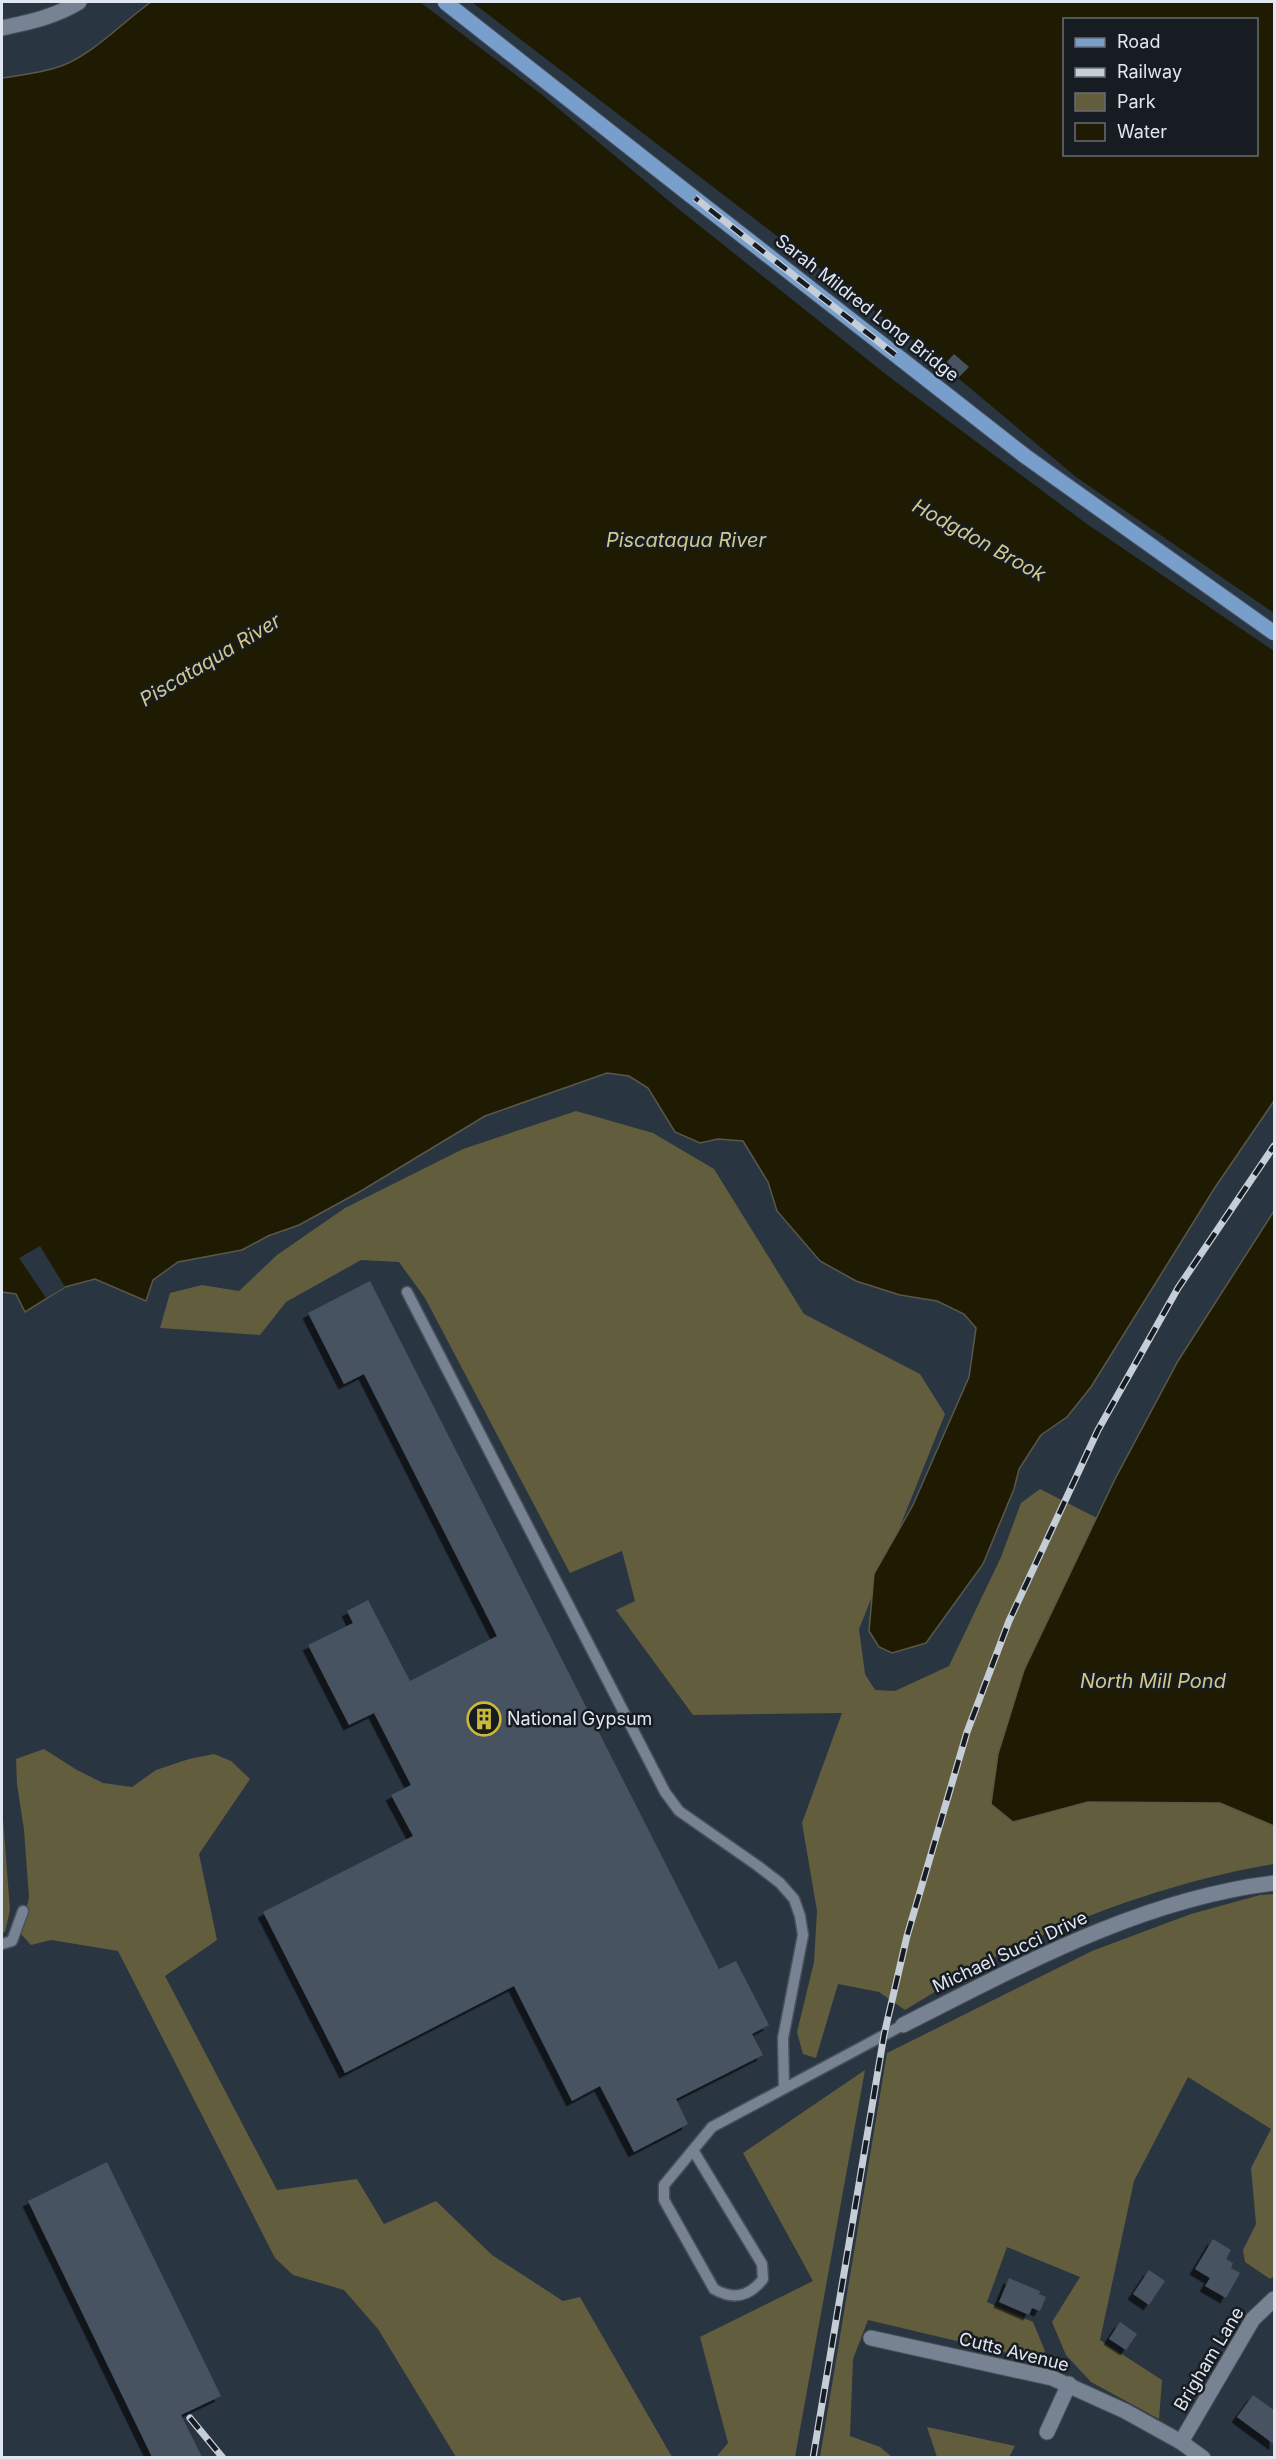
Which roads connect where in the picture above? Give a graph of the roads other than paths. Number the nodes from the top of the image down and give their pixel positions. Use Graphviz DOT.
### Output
graph roads {
  1 [pos="79,2"];
  2 [pos="445,2"];
  3 [pos="2,28"];
  4 [pos="1275,633"];
  5 [pos="407,1292"];
  6 [pos="1275,1884"];
  7 [pos="23,1911"];
  8 [pos="2,1944"];
  9 [pos="903,2025"];
  10 [pos="784,2088"];
  11 [pos="693,2150"];
  12 [pos="1275,2299"];
  13 [pos="871,2338"];
  14 [pos="1069,2384"];
  15 [pos="1047,2432"];
  16 [pos="1181,2442"];
  17 [pos="1203,2457"];
  1 -- 3 [label="street"];
  2 -- 4 [label="main road, Sarah Mildred Long Bridge, bridge"];
  5 -- 10 [label="lane"];
  6 -- 9 [label="street, Michael Succi Drive"];
  7 -- 8 [label="lane"];
  9 -- 10 [label="lane"];
  10 -- 11 [label="lane"];
  11 -- 11 [label="lane"];
  12 -- 16 [label="street, Brigham Lane"];
  13 -- 14 [label="street, Cutts Avenue"];
  14 -- 15 [label="street"];
  14 -- 16 [label="street, Cutts Avenue"];
  16 -- 17 [label="street, Cutts Avenue"];
}
